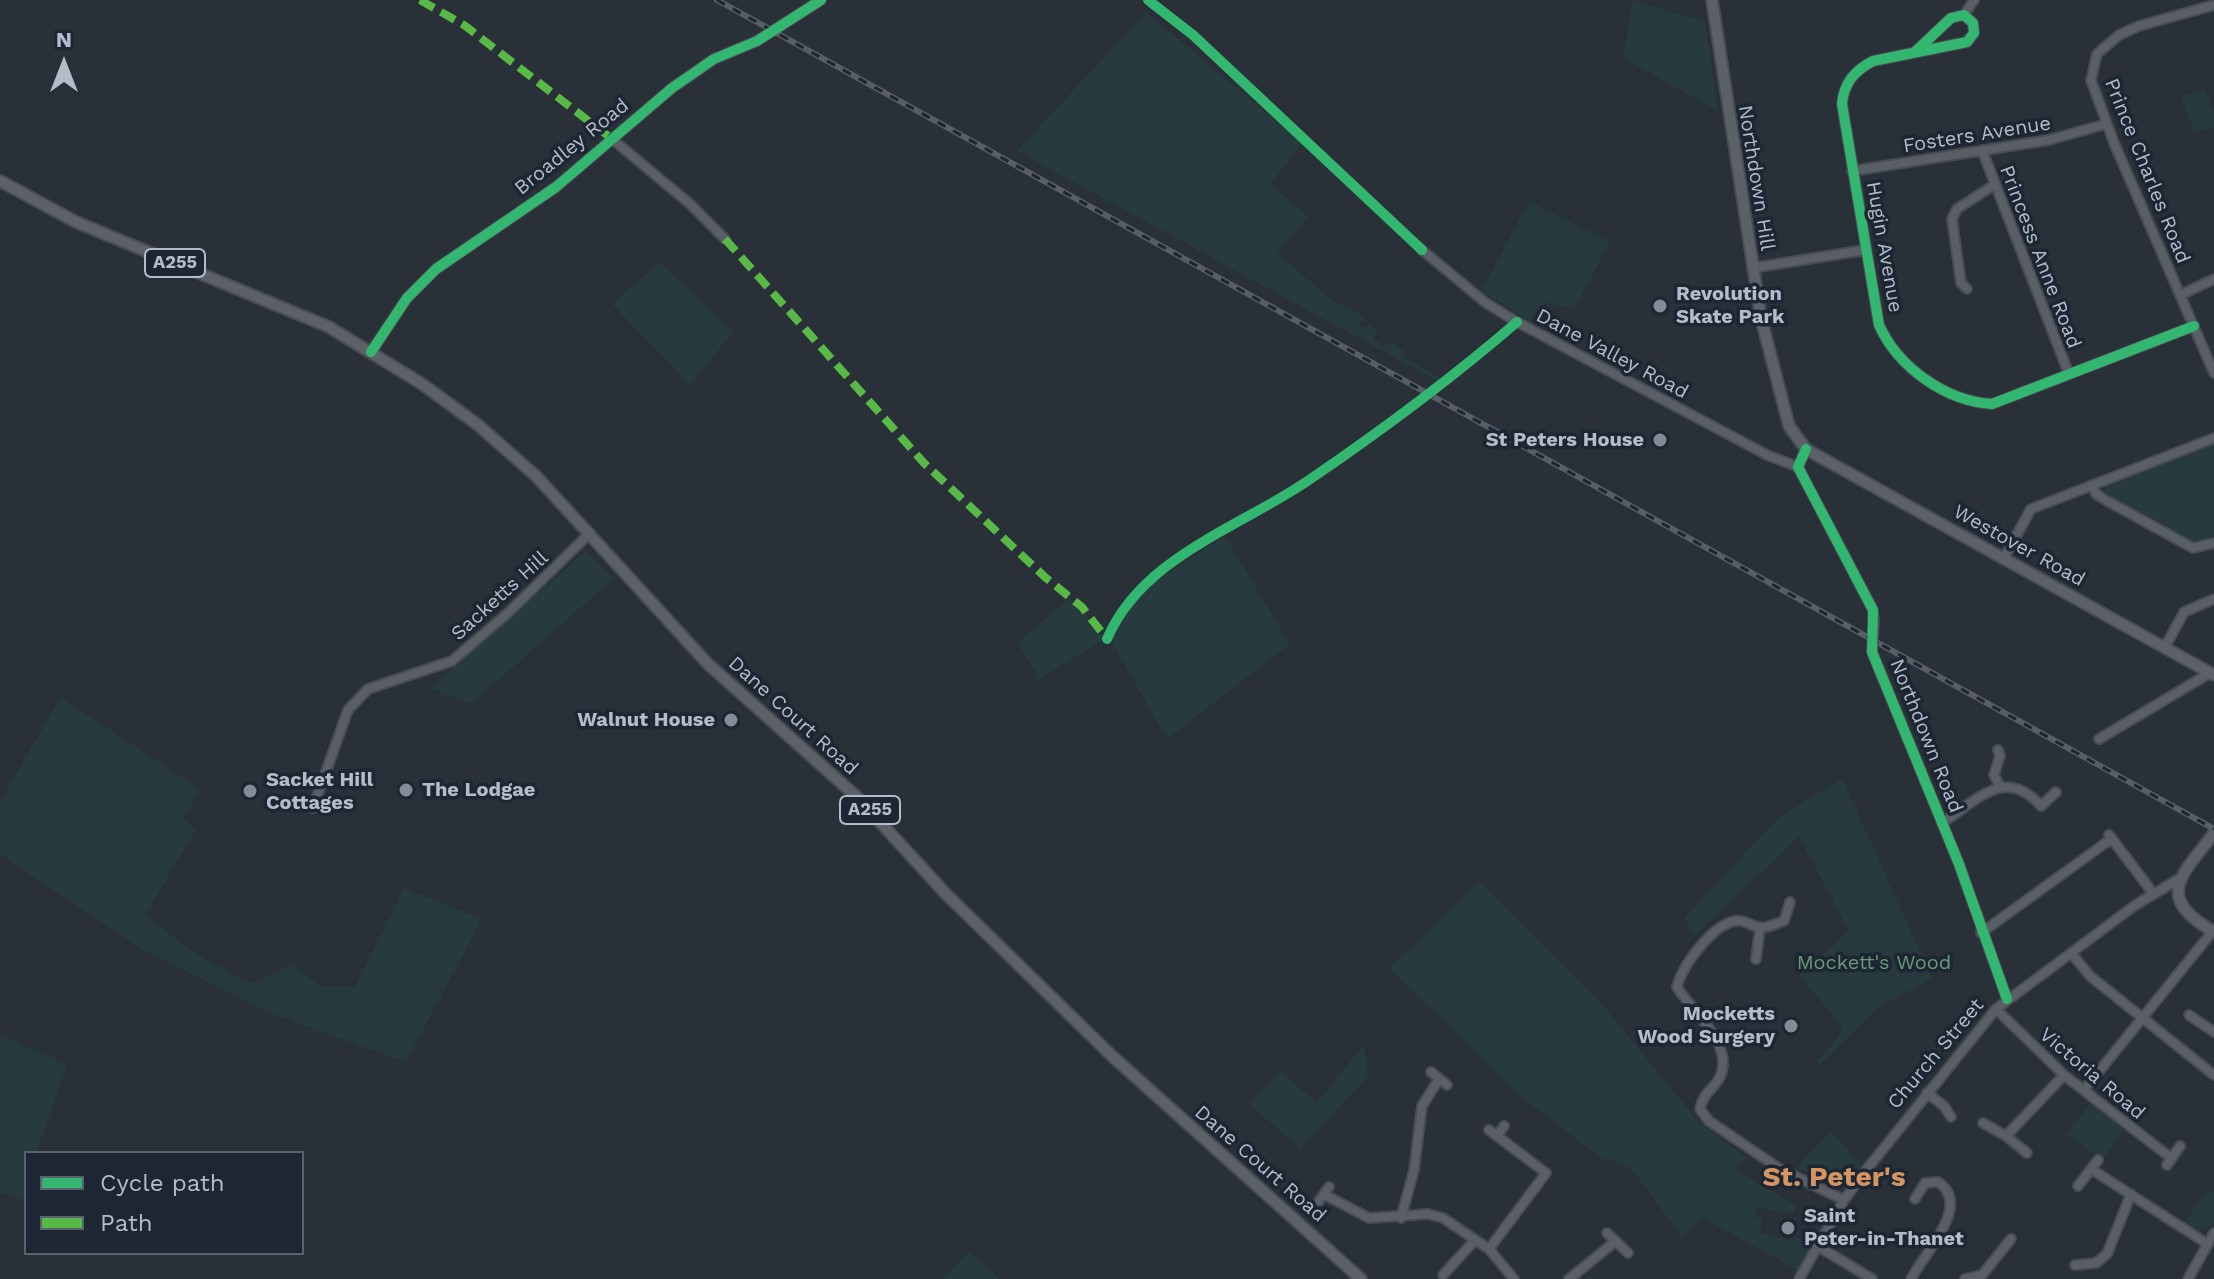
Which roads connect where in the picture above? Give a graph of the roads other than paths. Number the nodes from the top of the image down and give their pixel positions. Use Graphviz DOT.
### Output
graph roads {
  1 [pos="821,0"];
  2 [pos="1712,0"];
  3 [pos="1974,0"];
  4 [pos="2214,5"];
  5 [pos="1964,15"];
  6 [pos="1915,52"];
  7 [pos="2106,124"];
  8 [pos="612,139"];
  9 [pos="1982,150"];
  10 [pos="1852,171"];
  11 [pos="0,181"];
  12 [pos="1994,185"];
  13 [pos="725,239"];
  14 [pos="1422,250"];
  15 [pos="1865,250"];
  16 [pos="1752,268"];
  17 [pos="2214,279"];
  18 [pos="1967,289"];
  19 [pos="2180,295"];
  20 [pos="2194,326"];
  21 [pos="371,352"];
  22 [pos="2214,373"];
  23 [pos="2069,374"];
  24 [pos="2214,438"];
  25 [pos="1806,449"];
  26 [pos="1798,467"];
  27 [pos="2092,485"];
  28 [pos="590,533"];
  29 [pos="2214,543"];
  30 [pos="2004,558"];
  31 [pos="2214,599"];
  32 [pos="2165,647"];
  33 [pos="2212,674"];
  34 [pos="2099,739"];
  35 [pos="1998,750"];
  36 [pos="2001,788"];
  37 [pos="2056,792"];
  38 [pos="313,808"];
  39 [pos="1942,823"];
  40 [pos="2213,834"];
  41 [pos="2177,880"];
  42 [pos="2155,892"];
  43 [pos="2177,894"];
  44 [pos="1790,902"];
  45 [pos="1760,928"];
  46 [pos="2213,932"];
  47 [pos="1981,933"];
  48 [pos="2071,953"];
  49 [pos="1756,959"];
  50 [pos="2007,999"];
  51 [pos="1996,1009"];
  52 [pos="2189,1015"];
  53 [pos="2142,1018"];
  54 [pos="2214,1032"];
  55 [pos="2064,1075"];
  56 [pos="2214,1075"];
  57 [pos="1447,1085"];
  58 [pos="2084,1090"];
  59 [pos="1927,1093"];
  60 [pos="1951,1117"];
  61 [pos="1983,1123"];
  62 [pos="1504,1126"];
  63 [pos="1489,1130"];
  64 [pos="1497,1136"];
  65 [pos="2006,1136"];
  66 [pos="2180,1146"];
  67 [pos="2027,1153"];
  68 [pos="2098,1160"];
  69 [pos="2091,1169"];
  70 [pos="2078,1186"];
  71 [pos="2131,1194"];
  72 [pos="1324,1195"];
  73 [pos="1915,1199"];
  74 [pos="1844,1200"];
  75 [pos="1401,1218"];
  76 [pos="1607,1233"];
  77 [pos="2214,1233"];
  78 [pos="2011,1239"];
  79 [pos="1475,1240"];
  80 [pos="1616,1241"];
  81 [pos="2206,1243"];
  82 [pos="1819,1247"];
  83 [pos="1489,1249"];
  84 [pos="1628,1253"];
  85 [pos="2075,1265"];
  86 [pos="1442,1274"];
  87 [pos="1361,1279"];
  88 [pos="1514,1279"];
  89 [pos="1569,1279"];
  90 [pos="1799,1279"];
  91 [pos="1872,1279"];
  92 [pos="1911,1279"];
  93 [pos="1965,1279"];
  94 [pos="2188,1279"];
  1 -- 8 [label="street, Broadley Road"];
  2 -- 16 [label="main road, Northdown Hill"];
  3 -- 5 [label="street, Hugin Avenue"];
  4 -- 7 [label="street, Prince Charles Road"];
  5 -- 6 [label="street, Hugin Avenue"];
  5 -- 6 [label="street, Hugin Avenue"];
  6 -- 10 [label="street, Hugin Avenue"];
  7 -- 9 [label="street, Fosters Avenue"];
  7 -- 19 [label="street, Prince Charles Road"];
  8 -- 13 [label="street"];
  8 -- 21 [label="street, Broadley Road"];
  9 -- 10 [label="street, Fosters Avenue"];
  9 -- 12 [label="street, Princess Anne Road"];
  10 -- 15 [label="street, Hugin Avenue"];
  11 -- 21 [label="main road, A255"];
  12 -- 18 [label="street"];
  12 -- 23 [label="street, Princess Anne Road"];
  14 -- 26 [label="street, Dane Valley Road"];
  15 -- 16 [label="street"];
  15 -- 23 [label="street, Hugin Avenue"];
  16 -- 25 [label="main road, Northdown Hill"];
  17 -- 19 [label="street"];
  19 -- 20 [label="street, Prince Charles Road"];
  20 -- 22 [label="street, Prince Charles Road"];
  20 -- 23 [label="street, Hugin Avenue"];
  21 -- 28 [label="main road, Dane Court Road / A255"];
  24 -- 27 [label="street"];
  25 -- 26 [label="street"];
  25 -- 30 [label="main road, Westover Road"];
  26 -- 39 [label="street, Northdown Road, bridge"];
  27 -- 29 [label="street"];
  27 -- 30 [label="street"];
  28 -- 38 [label="street, Sacketts Hill"];
  28 -- 87 [label="main road, Dane Court Road / A255"];
  30 -- 32 [label="main road, Westover Road"];
  31 -- 32 [label="street"];
  32 -- 33 [label="main road, Westover Road"];
  33 -- 34 [label="street"];
  35 -- 36 [label="street"];
  36 -- 37 [label="street"];
  36 -- 39 [label="street"];
  39 -- 47 [label="street, Northdown Road"];
  40 -- 41 [label="main road, Church Street"];
  41 -- 42 [label="street, Church Street"];
  41 -- 43 [label="main road"];
  42 -- 43 [label="street"];
  42 -- 47 [label="street"];
  42 -- 48 [label="street, Church Street"];
  43 -- 46 [label="main road"];
  44 -- 45 [label="street"];
  45 -- 49 [label="street"];
  45 -- 74 [label="street"];
  46 -- 53 [label="street"];
  47 -- 50 [label="street, Northdown Road"];
  48 -- 50 [label="street, Church Street"];
  48 -- 53 [label="street"];
  50 -- 51 [label="street, Church Street"];
  51 -- 55 [label="street, Victoria Road"];
  51 -- 59 [label="street, Church Street"];
  52 -- 54 [label="street"];
  53 -- 56 [label="street"];
  53 -- 58 [label="street"];
  55 -- 58 [label="street, Victoria Road"];
  55 -- 65 [label="street"];
  57 -- 75 [label="street"];
  58 -- 66 [label="street, Victoria Road"];
  59 -- 60 [label="street"];
  59 -- 74 [label="street, Church Street"];
  61 -- 65 [label="street"];
  62 -- 64 [label="street"];
  63 -- 64 [label="street"];
  64 -- 83 [label="street"];
  65 -- 67 [label="street"];
  68 -- 69 [label="street"];
  69 -- 70 [label="street"];
  69 -- 71 [label="street"];
  71 -- 81 [label="street"];
  71 -- 85 [label="street"];
  72 -- 75 [label="street"];
  73 -- 92 [label="street"];
  74 -- 82 [label="street, Church Street"];
  75 -- 79 [label="street"];
  76 -- 80 [label="street"];
  77 -- 81 [label="street"];
  78 -- 93 [label="street"];
  79 -- 83 [label="street"];
  79 -- 86 [label="street"];
  80 -- 84 [label="street"];
  80 -- 89 [label="street"];
  81 -- 94 [label="street"];
  82 -- 90 [label="street, Church Street"];
  82 -- 91 [label="street"];
  83 -- 88 [label="street"];
}
